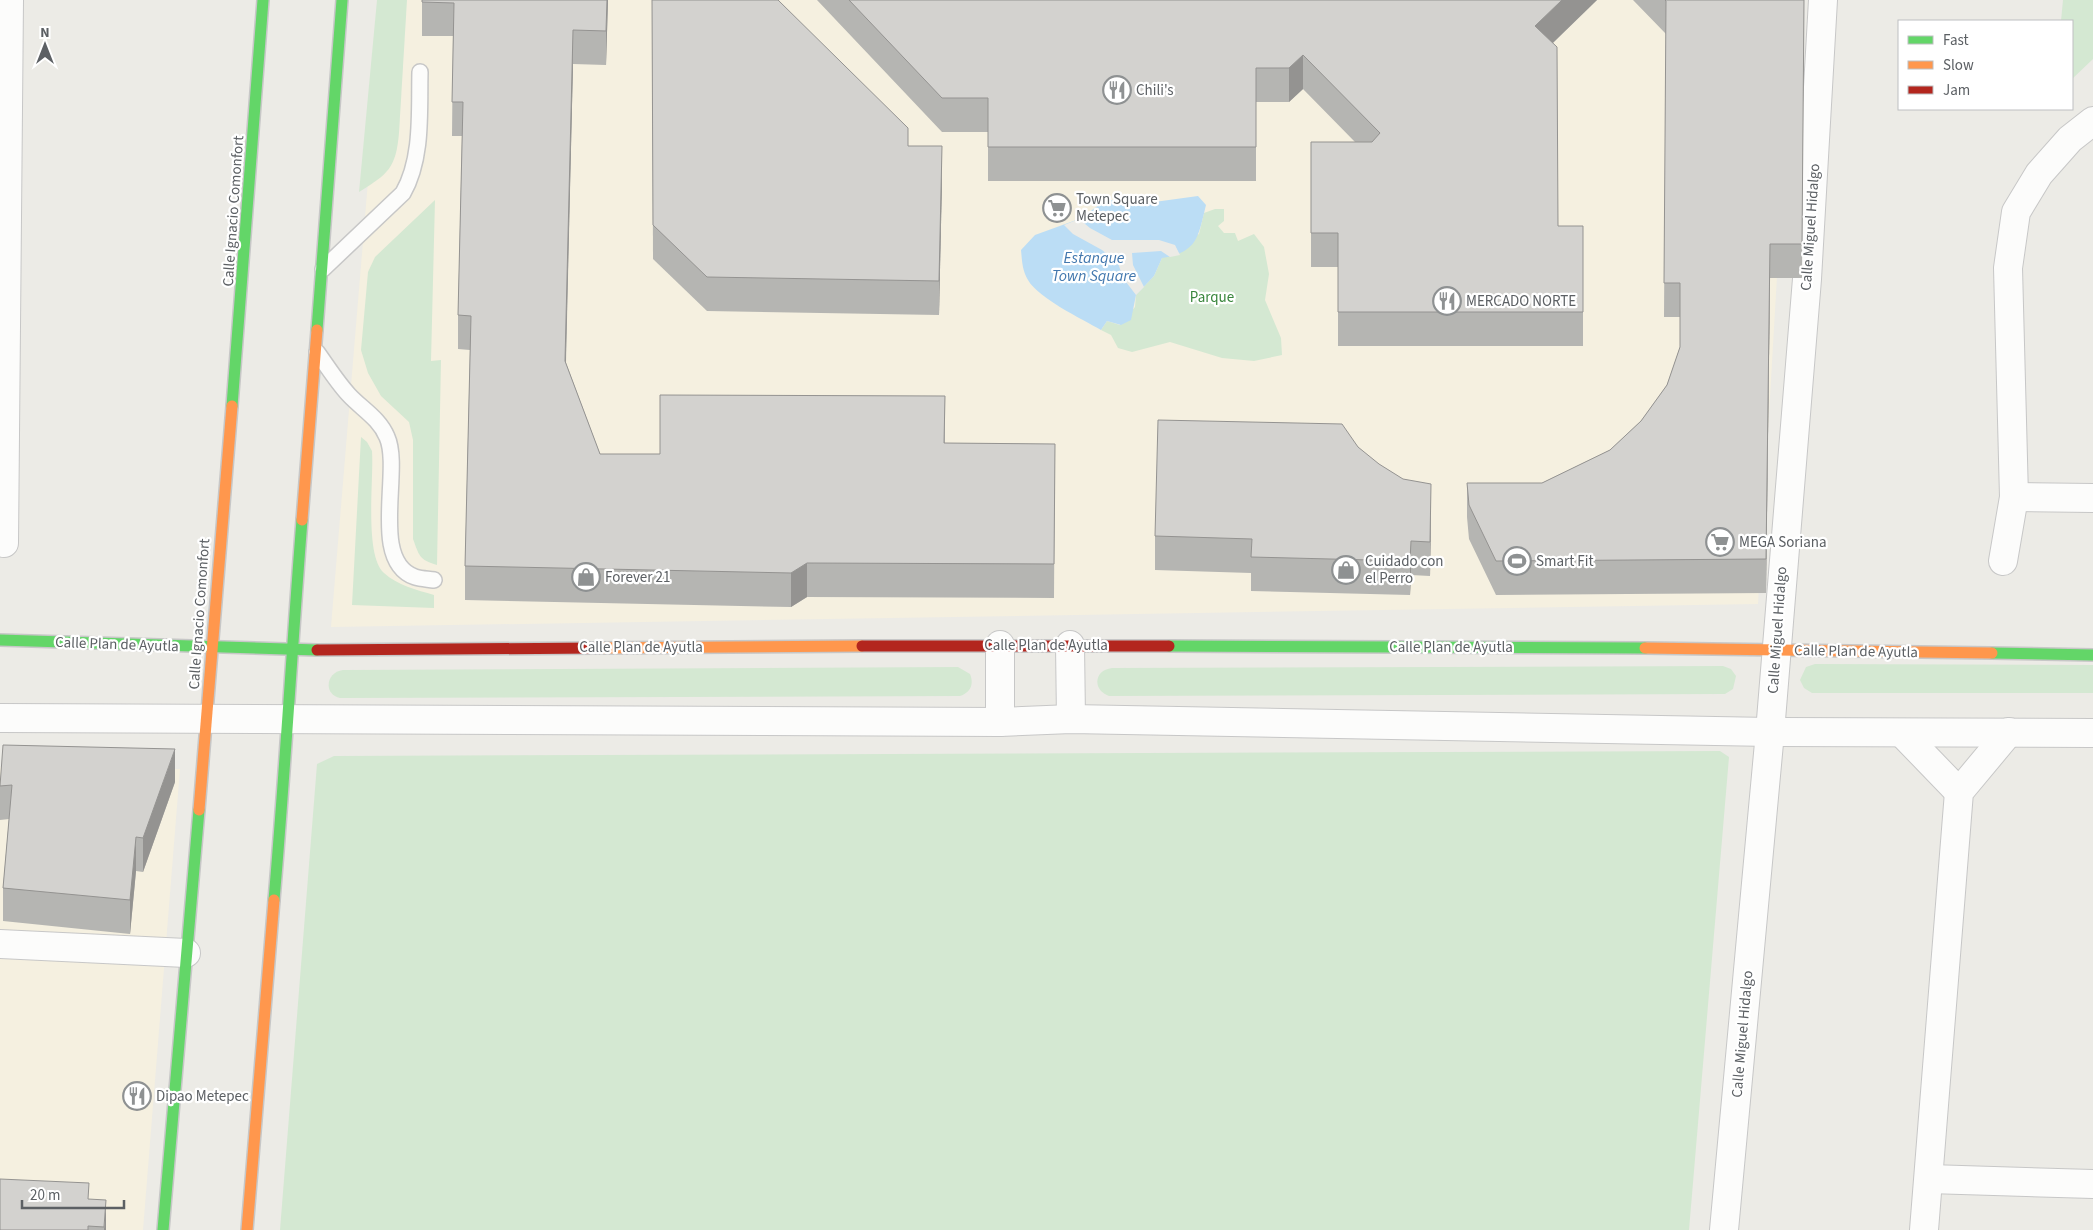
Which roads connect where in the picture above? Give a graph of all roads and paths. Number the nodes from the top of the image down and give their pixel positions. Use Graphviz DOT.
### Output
graph roads {
  1 [pos="9,0"];
  2 [pos="262,0"];
  3 [pos="342,0"];
  4 [pos="1823,0"];
  5 [pos="420,72"];
  6 [pos="2093,121"];
  7 [pos="322,270"];
  8 [pos="315,349"];
  9 [pos="2,474"];
  10 [pos="2014,496"];
  11 [pos="2093,498"];
  12 [pos="4,543"];
  13 [pos="2003,561"];
  14 [pos="434,580"];
  15 [pos="0,640"];
  16 [pos="1000,645"];
  17 [pos="1070,645"];
  18 [pos="210,647"];
  19 [pos="1775,649"];
  20 [pos="292,650"];
  21 [pos="2093,655"];
  22 [pos="0,718"];
  23 [pos="207,719"];
  24 [pos="289,719"];
  25 [pos="1071,720"];
  26 [pos="1000,722"];
  27 [pos="1770,732"];
  28 [pos="1902,732"];
  29 [pos="2009,732"];
  30 [pos="2093,733"];
  31 [pos="1959,792"];
  32 [pos="0,944"];
  33 [pos="186,953"];
  34 [pos="1929,1179"];
  35 [pos="2093,1184"];
  36 [pos="163,1230"];
  37 [pos="247,1230"];
  38 [pos="1724,1230"];
  39 [pos="1924,1230"];
  1 -- 9 [label="street"];
  2 -- 18 [label="main road, Calle Ignacio Comonfort"];
  3 -- 7 [label="main road"];
  4 -- 19 [label="street, Calle Miguel Hidalgo"];
  5 -- 7 [label="lane"];
  6 -- 10 [label="street"];
  7 -- 8 [label="main road"];
  8 -- 14 [label="lane"];
  8 -- 20 [label="main road"];
  9 -- 12 [label="street"];
  10 -- 11 [label="street"];
  10 -- 13 [label="street"];
  15 -- 18 [label="main road, Calle Plan de Ayutla"];
  16 -- 17 [label="main road, Calle Plan de Ayutla"];
  16 -- 20 [label="main road, Calle Plan de Ayutla"];
  16 -- 26 [label="street, Calle Plan de Ayutla"];
  17 -- 19 [label="main road, Calle Plan de Ayutla"];
  17 -- 25 [label="street, Calle Plan de Ayutla"];
  18 -- 20 [label="main road, Calle Plan de Ayutla"];
  18 -- 23 [label="main road, Calle Ignacio Comonfort"];
  19 -- 21 [label="main road, Calle Plan de Ayutla"];
  19 -- 27 [label="street, Calle Miguel Hidalgo"];
  20 -- 24 [label="main road"];
  22 -- 23 [label="street"];
  23 -- 24 [label="street"];
  23 -- 33 [label="main road, Calle Ignacio Comonfort"];
  24 -- 26 [label="street"];
  24 -- 37 [label="main road"];
  25 -- 26 [label="street"];
  25 -- 27 [label="street"];
  27 -- 28 [label="street"];
  27 -- 38 [label="street, Calle Miguel Hidalgo"];
  28 -- 29 [label="street"];
  28 -- 31 [label="street"];
  29 -- 30 [label="street"];
  29 -- 31 [label="street"];
  31 -- 34 [label="street"];
  32 -- 33 [label="street"];
  33 -- 36 [label="main road, Calle Ignacio Comonfort"];
  34 -- 35 [label="street"];
  34 -- 39 [label="street"];
}
